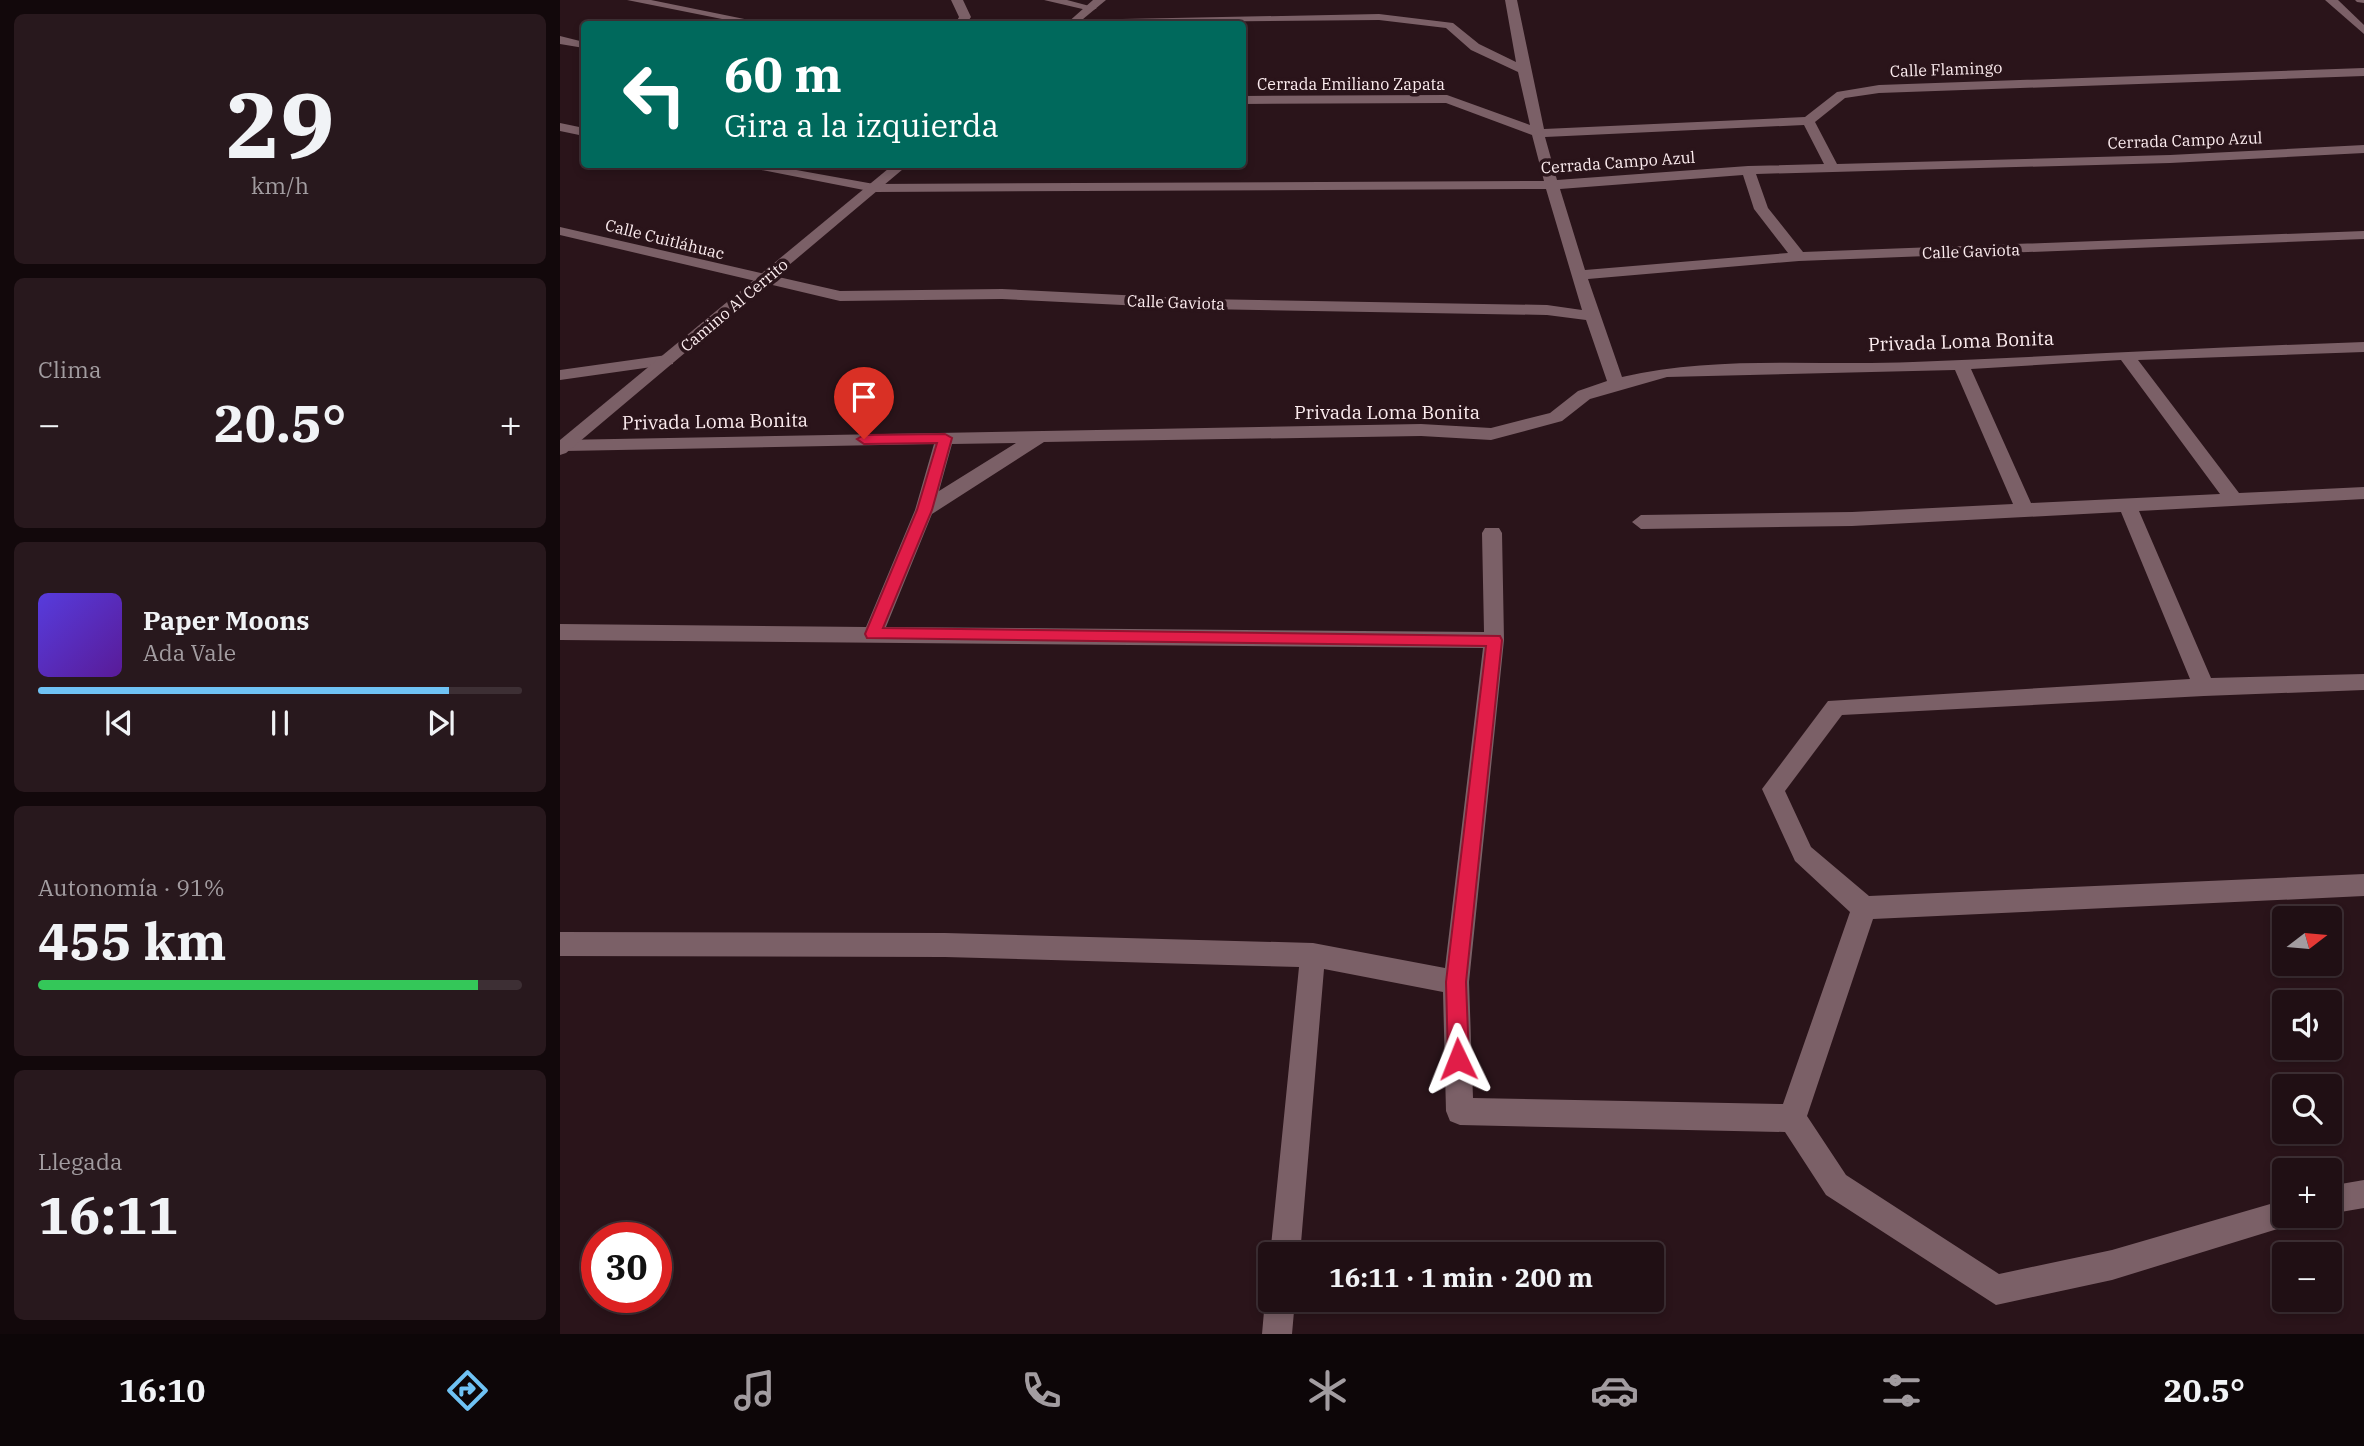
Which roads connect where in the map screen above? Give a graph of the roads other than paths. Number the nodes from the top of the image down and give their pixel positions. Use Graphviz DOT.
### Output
graph roads {
  1 [pos="633,0"];
  2 [pos="957,0"];
  3 [pos="1050,0"];
  4 [pos="1511,0"];
  5 [pos="2331,0"];
  6 [pos="1096,4"];
  7 [pos="747,21"];
  8 [pos="963,21"];
  9 [pos="1075,21"];
  10 [pos="1203,21"];
  11 [pos="2364,31"];
  12 [pos="560,40"];
  13 [pos="581,44"];
  14 [pos="1522,69"];
  15 [pos="2364,72"];
  16 [pos="1246,100"];
  17 [pos="1808,121"];
  18 [pos="560,127"];
  19 [pos="581,131"];
  20 [pos="1538,133"];
  21 [pos="2364,149"];
  22 [pos="1832,167"];
  23 [pos="760,168"];
  24 [pos="898,168"];
  25 [pos="1748,170"];
  26 [pos="1553,185"];
  27 [pos="874,188"];
  28 [pos="560,231"];
  29 [pos="2364,235"];
  30 [pos="1799,257"];
  31 [pos="1580,275"];
  32 [pos="762,281"];
  33 [pos="1591,316"];
  34 [pos="2364,347"];
  35 [pos="2126,355"];
  36 [pos="667,360"];
  37 [pos="1961,364"];
  38 [pos="560,375"];
  39 [pos="1616,384"];
  40 [pos="1040,436"];
  41 [pos="945,438"];
  42 [pos="563,447"];
  43 [pos="2364,493"];
  44 [pos="2234,499"];
  45 [pos="2128,506"];
  46 [pos="925,510"];
  47 [pos="2025,510"];
  48 [pos="1641,523"];
  49 [pos="1492,533"];
  50 [pos="560,632"];
  51 [pos="873,634"];
  52 [pos="1494,640"];
  53 [pos="2364,682"];
  54 [pos="2204,687"];
  55 [pos="2364,885"];
  56 [pos="1864,908"];
  57 [pos="560,944"];
  58 [pos="1313,955"];
  59 [pos="1456,982"];
  60 [pos="1791,1118"];
  61 [pos="2364,1194"];
  62 [pos="2342,1198"];
  63 [pos="2272,1218"];
  64 [pos="1286,1242"];
  65 [pos="1279,1312"];
  66 [pos="1277,1334"];
  1 -- 7 [label="street"];
  2 -- 8 [label="street"];
  3 -- 6 [label="street"];
  4 -- 14 [label="street"];
  5 -- 11 [label="street"];
  6 -- 9 [label="street"];
  10 -- 14 [label="street"];
  12 -- 13 [label="street"];
  14 -- 20 [label="street"];
  15 -- 17 [label="street, Calle Flamingo"];
  16 -- 20 [label="street, Cerrada Emiliano Zapata"];
  17 -- 20 [label="street"];
  17 -- 22 [label="street"];
  18 -- 19 [label="street"];
  20 -- 26 [label="street"];
  21 -- 22 [label="street, Cerrada Campo Azul"];
  22 -- 25 [label="street, Cerrada Campo Azul"];
  23 -- 27 [label="street, Cerrada Campo Azul"];
  24 -- 27 [label="street, Camino Al Cerrito"];
  25 -- 26 [label="street, Cerrada Campo Azul"];
  25 -- 30 [label="street"];
  26 -- 27 [label="street, Cerrada Campo Azul"];
  26 -- 31 [label="street"];
  27 -- 32 [label="street, Camino Al Cerrito"];
  28 -- 32 [label="street, Calle Cuitláhuac"];
  29 -- 30 [label="street, Calle Gaviota"];
  30 -- 31 [label="street, Calle Gaviota"];
  31 -- 33 [label="street"];
  32 -- 33 [label="street, Calle Gaviota"];
  32 -- 36 [label="street, Camino Al Cerrito"];
  33 -- 39 [label="street"];
  34 -- 35 [label="street, Privada Loma Bonita"];
  35 -- 37 [label="street, Privada Loma Bonita"];
  35 -- 44 [label="street"];
  36 -- 38 [label="street"];
  36 -- 42 [label="street, Camino Al Cerrito"];
  37 -- 39 [label="street, Privada Loma Bonita"];
  37 -- 47 [label="street"];
  39 -- 40 [label="street, Privada Loma Bonita"];
  40 -- 41 [label="street, Privada Loma Bonita"];
  40 -- 46 [label="street"];
  41 -- 42 [label="street, Privada Loma Bonita"];
  41 -- 46 [label="street"];
  43 -- 44 [label="street"];
  44 -- 45 [label="street"];
  45 -- 47 [label="street"];
  45 -- 54 [label="street"];
  46 -- 51 [label="street"];
  47 -- 48 [label="street"];
  49 -- 52 [label="street"];
  50 -- 51 [label="street"];
  51 -- 52 [label="street"];
  52 -- 59 [label="street"];
  53 -- 54 [label="street"];
  54 -- 56 [label="street"];
  55 -- 56 [label="street"];
  56 -- 60 [label="street"];
  57 -- 58 [label="street"];
  58 -- 59 [label="street"];
  58 -- 64 [label="street"];
  59 -- 60 [label="street"];
  60 -- 63 [label="street"];
  61 -- 62 [label="street"];
  65 -- 66 [label="street"];
}
